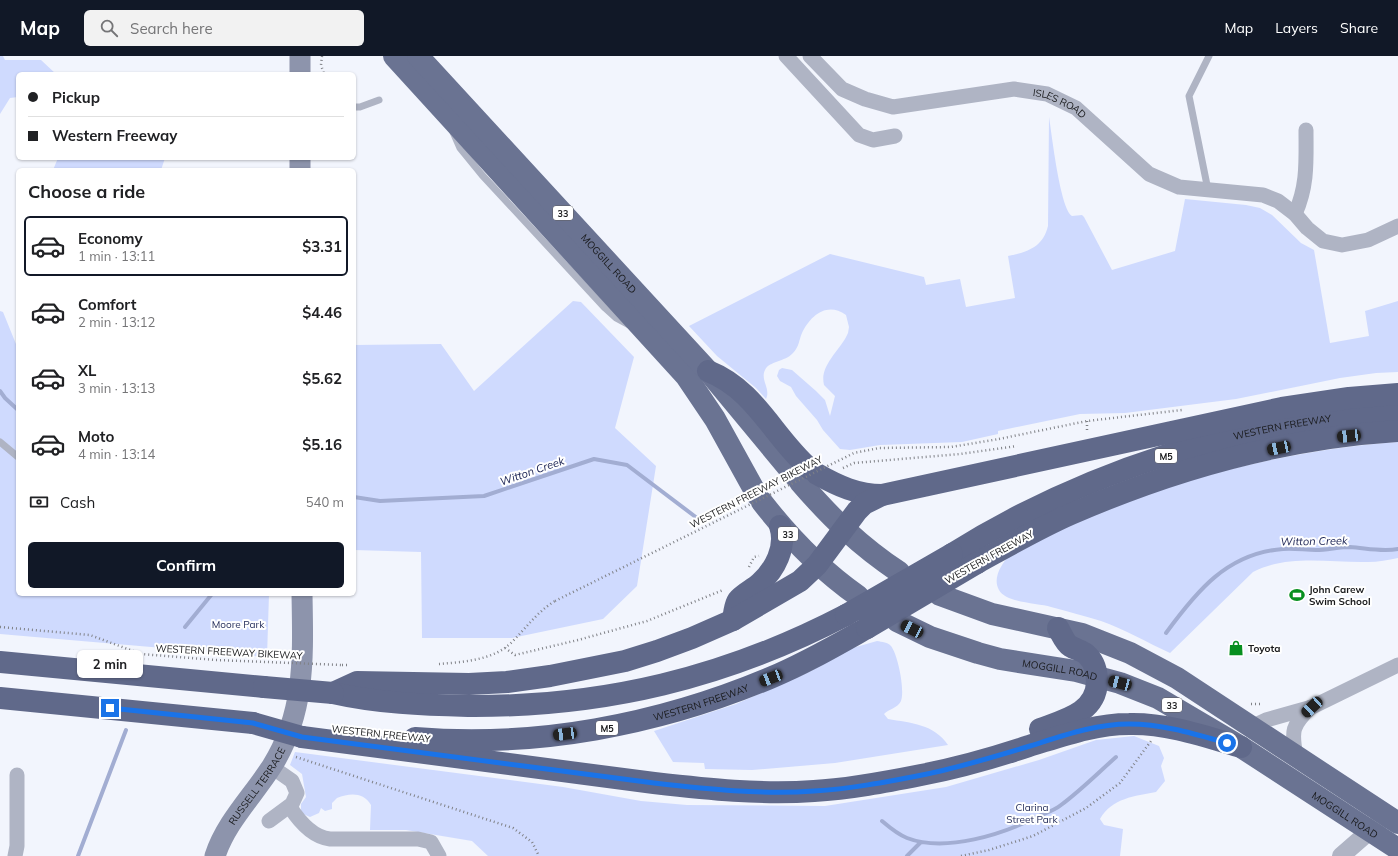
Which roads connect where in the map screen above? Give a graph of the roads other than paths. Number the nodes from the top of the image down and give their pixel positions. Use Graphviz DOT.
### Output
graph roads {
  1 [pos="300,56"];
  2 [pos="394,56"];
  3 [pos="418,56"];
  4 [pos="786,56"];
  5 [pos="810,56"];
  6 [pos="1209,56"];
  7 [pos="300,72"];
  8 [pos="379,100"];
  9 [pos="356,107"];
  10 [pos="1306,130"];
  11 [pos="895,136"];
  12 [pos="1208,190"];
  13 [pos="1295,214"];
  14 [pos="1398,226"];
  15 [pos="1398,394"];
  16 [pos="1398,411"];
  17 [pos="1398,431"];
  18 [pos="0,442"];
  19 [pos="16,455"];
  20 [pos="806,475"];
  21 [pos="882,495"];
  22 [pos="780,526"];
  23 [pos="842,529"];
  24 [pos="818,565"];
  25 [pos="899,572"];
  26 [pos="302,596"];
  27 [pos="940,596"];
  28 [pos="733,620"];
  29 [pos="1058,628"];
  30 [pos="0,662"];
  31 [pos="1398,665"];
  32 [pos="1097,677"];
  33 [pos="333,693"];
  34 [pos="0,698"];
  35 [pos="1312,707"];
  36 [pos="1251,727"];
  37 [pos="330,734"];
  38 [pos="1240,747"];
  39 [pos="1296,756"];
  40 [pos="272,767"];
  41 [pos="16,775"];
  42 [pos="725,789"];
  43 [pos="290,807"];
  44 [pos="1392,819"];
  45 [pos="269,822"];
  46 [pos="1370,831"];
  47 [pos="1398,849"];
  48 [pos="15,856"];
  49 [pos="215,856"];
  50 [pos="439,856"];
  51 [pos="1340,856"];
  1 -- 7 [label="main road"];
  2 -- 22 [label="highway, MOGGILL ROAD / 33"];
  3 -- 20 [label="highway, MOGGILL ROAD / 33"];
  4 -- 11 [label="street"];
  5 -- 12 [label="street, ISLES ROAD"];
  6 -- 12 [label="lane"];
  8 -- 9 [label="lane"];
  10 -- 13 [label="street"];
  12 -- 13 [label="street, ISLES ROAD"];
  13 -- 14 [label="street, ISLES ROAD"];
  15 -- 21 [label="highway"];
  16 -- 33 [label="highway, WESTERN FREEWAY / M5, bridge"];
  17 -- 37 [label="highway, WESTERN FREEWAY / M5, bridge"];
  18 -- 19 [label="lane"];
  20 -- 21 [label="highway"];
  20 -- 23 [label="highway"];
  21 -- 23 [label="highway"];
  22 -- 24 [label="highway, MOGGILL ROAD / 33"];
  22 -- 28 [label="highway"];
  23 -- 24 [label="highway"];
  23 -- 25 [label="highway"];
  24 -- 28 [label="highway"];
  24 -- 32 [label="highway, MOGGILL ROAD / 33"];
  26 -- 40 [label="main road, RUSSELL TERRACE"];
  27 -- 29 [label="highway, 33"];
  28 -- 33 [label="highway"];
  29 -- 32 [label="highway"];
  29 -- 36 [label="highway, 33"];
  30 -- 33 [label="highway, WESTERN FREEWAY / M5, bridge"];
  31 -- 35 [label="street"];
  32 -- 38 [label="highway, MOGGILL ROAD / 33"];
  32 -- 42 [label="highway"];
  34 -- 37 [label="highway, WESTERN FREEWAY / M5, bridge"];
  35 -- 36 [label="street"];
  35 -- 39 [label="street"];
  36 -- 39 [label="highway, 33"];
  37 -- 42 [label="highway"];
  38 -- 42 [label="highway"];
  38 -- 46 [label="highway, MOGGILL ROAD / 33"];
  39 -- 44 [label="highway, 33"];
  40 -- 43 [label="street"];
  40 -- 49 [label="main road, RUSSELL TERRACE"];
  41 -- 48 [label="street"];
  43 -- 45 [label="street"];
  43 -- 50 [label="street"];
  44 -- 46 [label="street"];
  46 -- 47 [label="highway, MOGGILL ROAD / 33"];
  46 -- 51 [label="street"];
}
